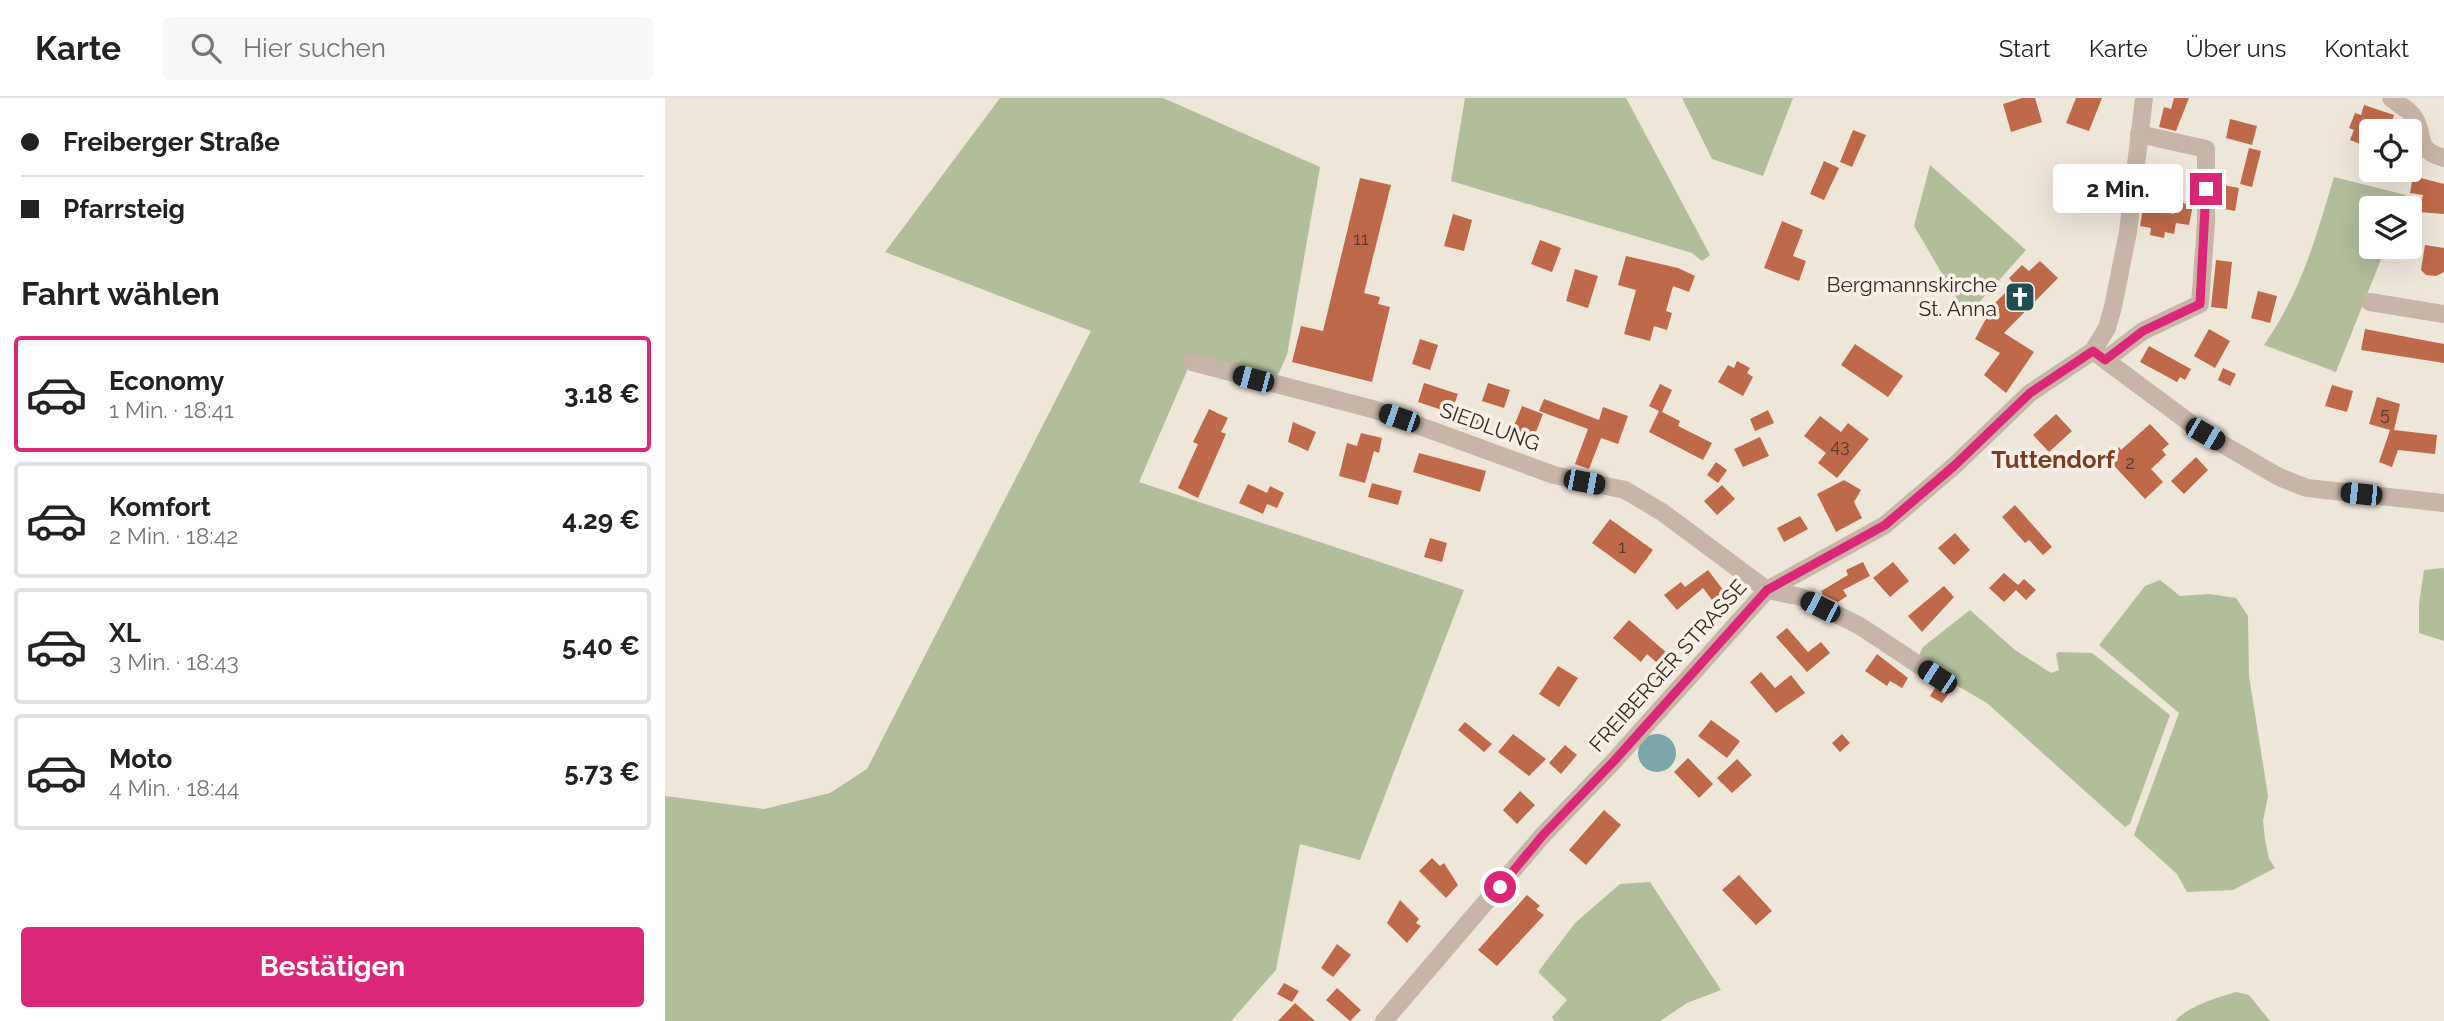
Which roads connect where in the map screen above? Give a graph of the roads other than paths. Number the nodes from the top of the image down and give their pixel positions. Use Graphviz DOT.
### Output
graph roads {
  1 [pos="2144,98"];
  2 [pos="2391,98"];
  3 [pos="2140,134"];
  4 [pos="2444,158"];
  5 [pos="2370,302"];
  6 [pos="2444,314"];
  7 [pos="2099,355"];
  8 [pos="1192,362"];
  9 [pos="2444,502"];
  10 [pos="1767,590"];
  11 [pos="1937,677"];
  12 [pos="1384,1021"];
  1 -- 3 [label="street, FREIBERGER STRASSE"];
  2 -- 4 [label="street"];
  3 -- 7 [label="street, FREIBERGER STRASSE"];
  3 -- 7 [label="street"];
  5 -- 6 [label="street"];
  7 -- 9 [label="street"];
  7 -- 10 [label="street, FREIBERGER STRASSE"];
  8 -- 10 [label="street, SIEDLUNG"];
  10 -- 11 [label="street"];
  10 -- 12 [label="street, FREIBERGER STRASSE"];
}
